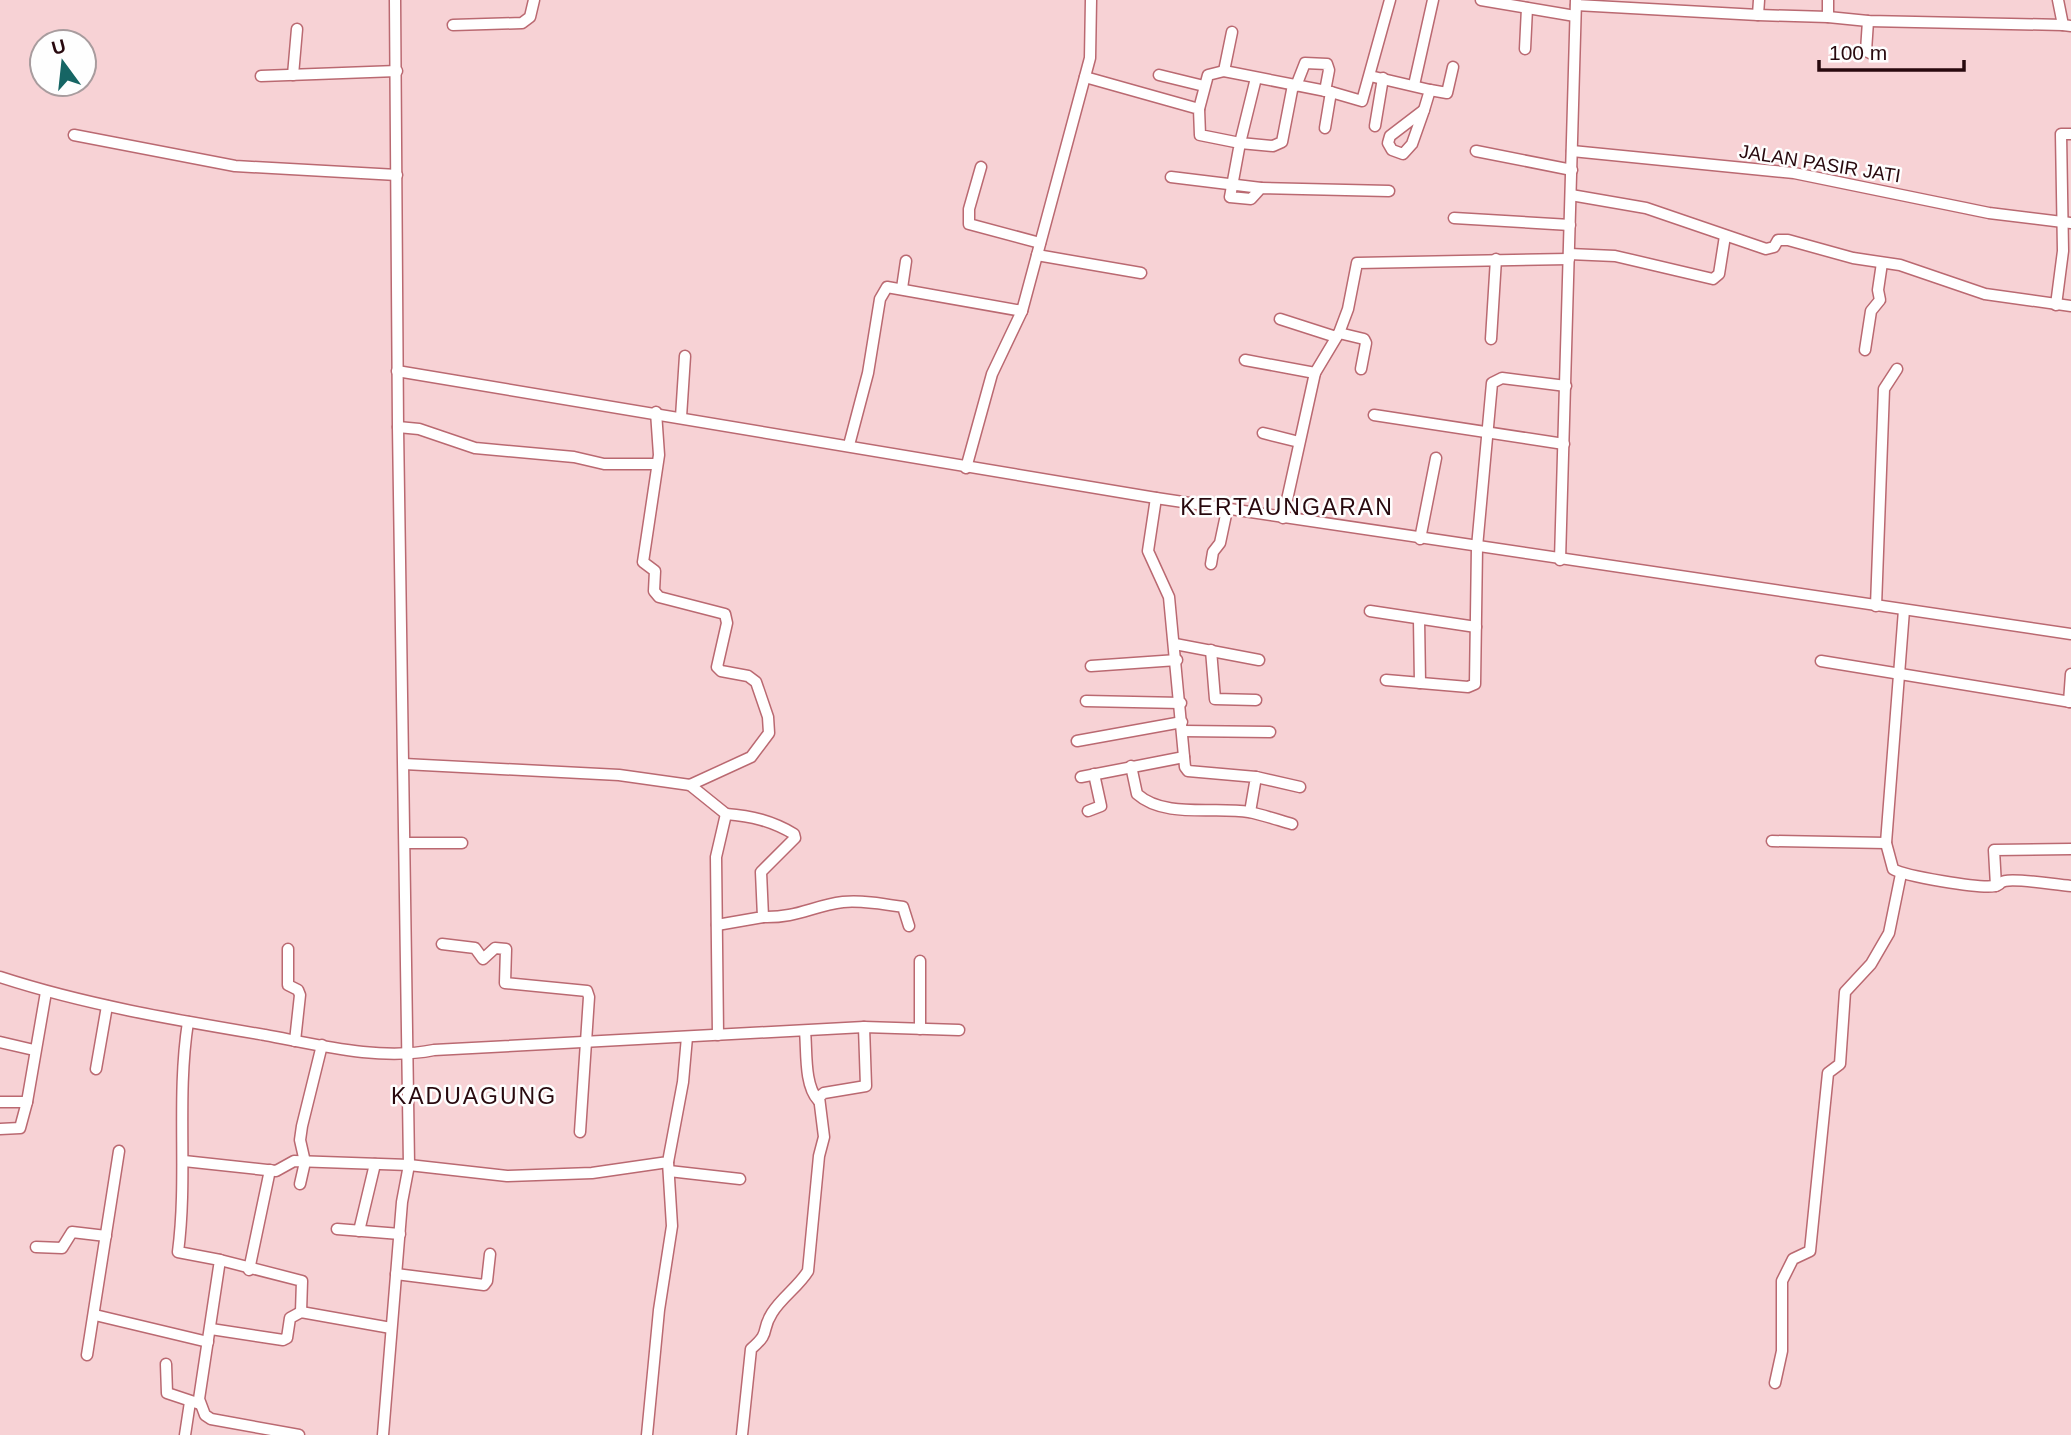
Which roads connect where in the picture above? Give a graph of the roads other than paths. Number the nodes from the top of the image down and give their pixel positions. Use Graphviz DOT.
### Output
graph roads {
  1 [pos="396,0"];
  2 [pos="534,0"];
  3 [pos="1091,0"];
  4 [pos="1390,0"];
  5 [pos="1433,0"];
  6 [pos="1481,0"];
  7 [pos="1759,0"];
  8 [pos="1829,0"];
  9 [pos="2059,0"];
  10 [pos="1576,7"];
  11 [pos="1527,8"];
  12 [pos="1758,15"];
  13 [pos="1828,16"];
  14 [pos="1868,21"];
  15 [pos="453,25"];
  16 [pos="2067,25"];
  17 [pos="297,29"];
  18 [pos="1232,32"];
  19 [pos="1525,49"];
  20 [pos="1874,55"];
  21 [pos="1453,67"];
  22 [pos="397,71"];
  23 [pos="1224,71"];
  24 [pos="293,75"];
  25 [pos="1159,75"];
  26 [pos="261,76"];
  27 [pos="1370,76"];
  28 [pos="1085,77"];
  29 [pos="1256,78"];
  30 [pos="1384,78"];
  31 [pos="1295,85"];
  32 [pos="1414,85"];
  33 [pos="1204,86"];
  34 [pos="1430,90"];
  35 [pos="1328,91"];
  36 [pos="1362,101"];
  37 [pos="1378,106"];
  38 [pos="1199,109"];
  39 [pos="1424,110"];
  40 [pos="1375,126"];
  41 [pos="1325,128"];
  42 [pos="2071,134"];
  43 [pos="74,135"];
  44 [pos="1240,143"];
  45 [pos="1476,151"];
  46 [pos="1572,151"];
  47 [pos="981,167"];
  48 [pos="1572,170"];
  49 [pos="397,175"];
  50 [pos="1171,177"];
  51 [pos="1233,186"];
  52 [pos="1261,188"];
  53 [pos="1389,191"];
  54 [pos="1571,195"];
  55 [pos="1454,218"];
  56 [pos="2066,222"];
  57 [pos="1570,225"];
  58 [pos="1725,236"];
  59 [pos="1040,243"];
  60 [pos="1037,255"];
  61 [pos="1569,257"];
  62 [pos="1496,259"];
  63 [pos="906,261"];
  64 [pos="2066,261"];
  65 [pos="1882,263"];
  66 [pos="1141,273"];
  67 [pos="902,288"];
  68 [pos="2056,304"];
  69 [pos="2071,306"];
  70 [pos="1022,311"];
  71 [pos="1280,319"];
  72 [pos="1337,335"];
  73 [pos="1491,340"];
  74 [pos="1865,350"];
  75 [pos="685,356"];
  76 [pos="1245,360"];
  77 [pos="1361,369"];
  78 [pos="1897,369"];
  79 [pos="397,371"];
  80 [pos="1315,373"];
  81 [pos="1566,386"];
  82 [pos="656,412"];
  83 [pos="1374,415"];
  84 [pos="681,417"];
  85 [pos="398,427"];
  86 [pos="1263,433"];
  87 [pos="1488,434"];
  88 [pos="1299,442"];
  89 [pos="1564,444"];
  90 [pos="849,445"];
  91 [pos="1436,458"];
  92 [pos="657,464"];
  93 [pos="966,468"];
  94 [pos="1156,498"];
  95 [pos="1227,510"];
  96 [pos="1283,519"];
  97 [pos="1420,539"];
  98 [pos="1477,547"];
  99 [pos="1560,560"];
  100 [pos="1211,564"];
  101 [pos="1876,606"];
  102 [pos="1904,610"];
  103 [pos="1370,611"];
  104 [pos="1419,619"];
  105 [pos="1476,627"];
  106 [pos="2071,634"];
  107 [pos="1175,644"];
  108 [pos="1211,650"];
  109 [pos="1177,660"];
  110 [pos="1259,660"];
  111 [pos="1821,661"];
  112 [pos="1091,666"];
  113 [pos="1898,673"];
  114 [pos="2071,674"];
  115 [pos="1385,680"];
  116 [pos="1420,683"];
  117 [pos="1256,700"];
  118 [pos="1086,701"];
  119 [pos="2070,702"];
  120 [pos="1181,703"];
  121 [pos="1183,727"];
  122 [pos="1270,732"];
  123 [pos="1077,741"];
  124 [pos="1184,757"];
  125 [pos="404,764"];
  126 [pos="1131,766"];
  127 [pos="1094,774"];
  128 [pos="1081,777"];
  129 [pos="1256,777"];
  130 [pos="690,785"];
  131 [pos="1300,787"];
  132 [pos="1088,811"];
  133 [pos="1250,812"];
  134 [pos="726,814"];
  135 [pos="1292,824"];
  136 [pos="1772,841"];
  137 [pos="406,843"];
  138 [pos="461,843"];
  139 [pos="1886,843"];
  140 [pos="2071,849"];
  141 [pos="1901,874"];
  142 [pos="1996,886"];
  143 [pos="2071,886"];
  144 [pos="763,917"];
  145 [pos="718,925"];
  146 [pos="909,926"];
  147 [pos="442,944"];
  148 [pos="288,949"];
  149 [pos="920,961"];
  150 [pos="0,977"];
  151 [pos="46,992"];
  152 [pos="107,1006"];
  153 [pos="188,1023"];
  154 [pos="864,1027"];
  155 [pos="920,1029"];
  156 [pos="959,1030"];
  157 [pos="805,1031"];
  158 [pos="718,1035"];
  159 [pos="687,1037"];
  160 [pos="295,1041"];
  161 [pos="586,1041"];
  162 [pos="0,1042"];
  163 [pos="322,1045"];
  164 [pos="34,1051"];
  165 [pos="409,1055"];
  166 [pos="96,1069"];
  167 [pos="818,1100"];
  168 [pos="0,1102"];
  169 [pos="27,1102"];
  170 [pos="0,1129"];
  171 [pos="580,1132"];
  172 [pos="119,1151"];
  173 [pos="184,1161"];
  174 [pos="305,1162"];
  175 [pos="375,1164"];
  176 [pos="409,1165"];
  177 [pos="668,1166"];
  178 [pos="270,1170"];
  179 [pos="740,1179"];
  180 [pos="300,1184"];
  181 [pos="337,1229"];
  182 [pos="359,1231"];
  183 [pos="400,1234"];
  184 [pos="106,1236"];
  185 [pos="36,1247"];
  186 [pos="490,1254"];
  187 [pos="220,1261"];
  188 [pos="249,1270"];
  189 [pos="396,1274"];
  190 [pos="301,1312"];
  191 [pos="94,1315"];
  192 [pos="391,1328"];
  193 [pos="211,1329"];
  194 [pos="208,1342"];
  195 [pos="87,1355"];
  196 [pos="166,1364"];
  197 [pos="1775,1383"];
  198 [pos="195,1403"];
  199 [pos="244,1430"];
  200 [pos="185,1435"];
  201 [pos="299,1435"];
  202 [pos="383,1435"];
  203 [pos="647,1435"];
  204 [pos="742,1435"];
  1 -- 22 [label="street"];
  2 -- 15 [label="street"];
  3 -- 28 [label="street"];
  4 -- 27 [label="street"];
  5 -- 32 [label="street"];
  6 -- 11 [label="street"];
  7 -- 12 [label="street"];
  8 -- 13 [label="street"];
  9 -- 16 [label="street"];
  10 -- 11 [label="street"];
  10 -- 12 [label="street"];
  10 -- 46 [label="street"];
  11 -- 19 [label="street"];
  12 -- 13 [label="street"];
  13 -- 14 [label="street"];
  14 -- 16 [label="street"];
  14 -- 20 [label="street"];
  17 -- 24 [label="street"];
  18 -- 23 [label="street"];
  21 -- 34 [label="street"];
  22 -- 24 [label="street"];
  22 -- 49 [label="street"];
  23 -- 29 [label="street"];
  23 -- 33 [label="street"];
  24 -- 26 [label="street"];
  25 -- 33 [label="street"];
  27 -- 30 [label="street"];
  27 -- 36 [label="street"];
  28 -- 38 [label="street"];
  28 -- 59 [label="street"];
  29 -- 31 [label="street"];
  29 -- 44 [label="street"];
  30 -- 32 [label="street"];
  30 -- 37 [label="street"];
  31 -- 35 [label="street"];
  31 -- 35 [label="street"];
  31 -- 44 [label="street"];
  32 -- 34 [label="street"];
  33 -- 38 [label="street"];
  34 -- 39 [label="street"];
  35 -- 36 [label="street"];
  35 -- 41 [label="street"];
  36 -- 37 [label="street"];
  37 -- 40 [label="street"];
  38 -- 44 [label="street"];
  39 -- 39 [label="street"];
  42 -- 56 [label="street"];
  43 -- 49 [label="street"];
  44 -- 51 [label="street"];
  45 -- 48 [label="street"];
  46 -- 48 [label="street"];
  46 -- 56 [label="street, JALAN PASIR JATI"];
  47 -- 59 [label="street"];
  48 -- 54 [label="street"];
  49 -- 79 [label="street"];
  50 -- 51 [label="street"];
  51 -- 52 [label="street"];
  51 -- 52 [label="street"];
  52 -- 53 [label="street"];
  54 -- 57 [label="street"];
  54 -- 58 [label="street"];
  55 -- 57 [label="street"];
  56 -- 64 [label="street"];
  57 -- 61 [label="street"];
  58 -- 61 [label="street"];
  58 -- 65 [label="street"];
  59 -- 60 [label="street"];
  60 -- 66 [label="street"];
  60 -- 70 [label="street"];
  61 -- 62 [label="street"];
  61 -- 81 [label="street"];
  62 -- 72 [label="street"];
  62 -- 73 [label="street"];
  63 -- 67 [label="street"];
  64 -- 68 [label="street"];
  65 -- 68 [label="street"];
  65 -- 74 [label="street"];
  67 -- 70 [label="street"];
  67 -- 90 [label="street"];
  68 -- 69 [label="street"];
  70 -- 93 [label="street"];
  71 -- 72 [label="street"];
  72 -- 77 [label="street"];
  72 -- 80 [label="street"];
  75 -- 84 [label="street"];
  76 -- 80 [label="street"];
  78 -- 101 [label="street"];
  79 -- 82 [label="street"];
  79 -- 85 [label="street"];
  80 -- 88 [label="street"];
  81 -- 87 [label="street"];
  81 -- 89 [label="street"];
  82 -- 84 [label="street"];
  82 -- 92 [label="street"];
  83 -- 87 [label="street"];
  84 -- 90 [label="street"];
  85 -- 92 [label="street"];
  85 -- 125 [label="street"];
  86 -- 88 [label="street"];
  87 -- 89 [label="street"];
  87 -- 98 [label="street"];
  88 -- 96 [label="street"];
  89 -- 99 [label="street"];
  90 -- 93 [label="street"];
  91 -- 97 [label="street"];
  92 -- 130 [label="street"];
  93 -- 94 [label="street"];
  94 -- 95 [label="street"];
  94 -- 107 [label="street"];
  95 -- 96 [label="street"];
  95 -- 100 [label="street"];
  96 -- 97 [label="street"];
  97 -- 98 [label="street"];
  98 -- 99 [label="street"];
  98 -- 105 [label="street"];
  99 -- 101 [label="street"];
  101 -- 102 [label="street"];
  102 -- 106 [label="street"];
  102 -- 113 [label="street"];
  103 -- 104 [label="street"];
  104 -- 105 [label="street"];
  104 -- 116 [label="street"];
  105 -- 116 [label="street"];
  107 -- 108 [label="street"];
  107 -- 109 [label="street"];
  108 -- 110 [label="street"];
  108 -- 117 [label="street"];
  109 -- 112 [label="street"];
  109 -- 120 [label="street"];
  111 -- 113 [label="street"];
  113 -- 119 [label="street"];
  113 -- 139 [label="street"];
  114 -- 119 [label="street"];
  115 -- 116 [label="street"];
  118 -- 120 [label="street"];
  120 -- 121 [label="street"];
  121 -- 122 [label="street"];
  121 -- 123 [label="street"];
  121 -- 124 [label="street"];
  124 -- 126 [label="street"];
  124 -- 129 [label="street"];
  125 -- 130 [label="street"];
  125 -- 137 [label="street"];
  126 -- 127 [label="street"];
  126 -- 133 [label="street"];
  127 -- 128 [label="street"];
  127 -- 132 [label="street"];
  129 -- 131 [label="street"];
  129 -- 133 [label="street"];
  130 -- 134 [label="street"];
  133 -- 135 [label="street"];
  134 -- 144 [label="street"];
  134 -- 145 [label="street"];
  136 -- 139 [label="street"];
  137 -- 138 [label="street"];
  137 -- 165 [label="street"];
  139 -- 141 [label="street"];
  140 -- 142 [label="street"];
  141 -- 142 [label="street"];
  141 -- 197 [label="street"];
  142 -- 143 [label="street"];
  144 -- 145 [label="street"];
  144 -- 146 [label="street"];
  145 -- 158 [label="street"];
  147 -- 161 [label="street"];
  148 -- 160 [label="street"];
  149 -- 155 [label="street"];
  150 -- 151 [label="street"];
  151 -- 152 [label="street"];
  151 -- 164 [label="street"];
  152 -- 153 [label="street"];
  152 -- 166 [label="street"];
  153 -- 160 [label="street"];
  153 -- 173 [label="street"];
  154 -- 155 [label="street"];
  154 -- 157 [label="street"];
  154 -- 167 [label="street"];
  155 -- 156 [label="street"];
  157 -- 158 [label="street"];
  157 -- 167 [label="street"];
  158 -- 159 [label="street"];
  159 -- 161 [label="street"];
  159 -- 177 [label="street"];
  160 -- 163 [label="street"];
  161 -- 165 [label="street"];
  161 -- 171 [label="street"];
  162 -- 164 [label="street"];
  163 -- 165 [label="street"];
  163 -- 174 [label="street"];
  164 -- 169 [label="street"];
  165 -- 176 [label="street"];
  167 -- 204 [label="street"];
  168 -- 169 [label="street"];
  169 -- 170 [label="street"];
  172 -- 184 [label="street"];
  173 -- 178 [label="street"];
  173 -- 187 [label="street"];
  174 -- 175 [label="street"];
  174 -- 178 [label="street"];
  174 -- 180 [label="street"];
  175 -- 176 [label="street"];
  175 -- 182 [label="street"];
  176 -- 177 [label="street"];
  176 -- 183 [label="street"];
  177 -- 179 [label="street"];
  177 -- 203 [label="street"];
  178 -- 188 [label="street"];
  181 -- 182 [label="street"];
  182 -- 183 [label="street"];
  183 -- 189 [label="street"];
  184 -- 185 [label="street"];
  184 -- 191 [label="street"];
  186 -- 189 [label="street"];
  187 -- 188 [label="street"];
  187 -- 193 [label="street"];
  188 -- 190 [label="street"];
  189 -- 192 [label="street"];
  190 -- 192 [label="street"];
  190 -- 193 [label="street"];
  191 -- 194 [label="street"];
  191 -- 195 [label="street"];
  192 -- 202 [label="street"];
  193 -- 194 [label="street"];
  194 -- 198 [label="street"];
  196 -- 198 [label="street"];
  198 -- 199 [label="street"];
  198 -- 200 [label="street"];
  199 -- 201 [label="street"];
}
